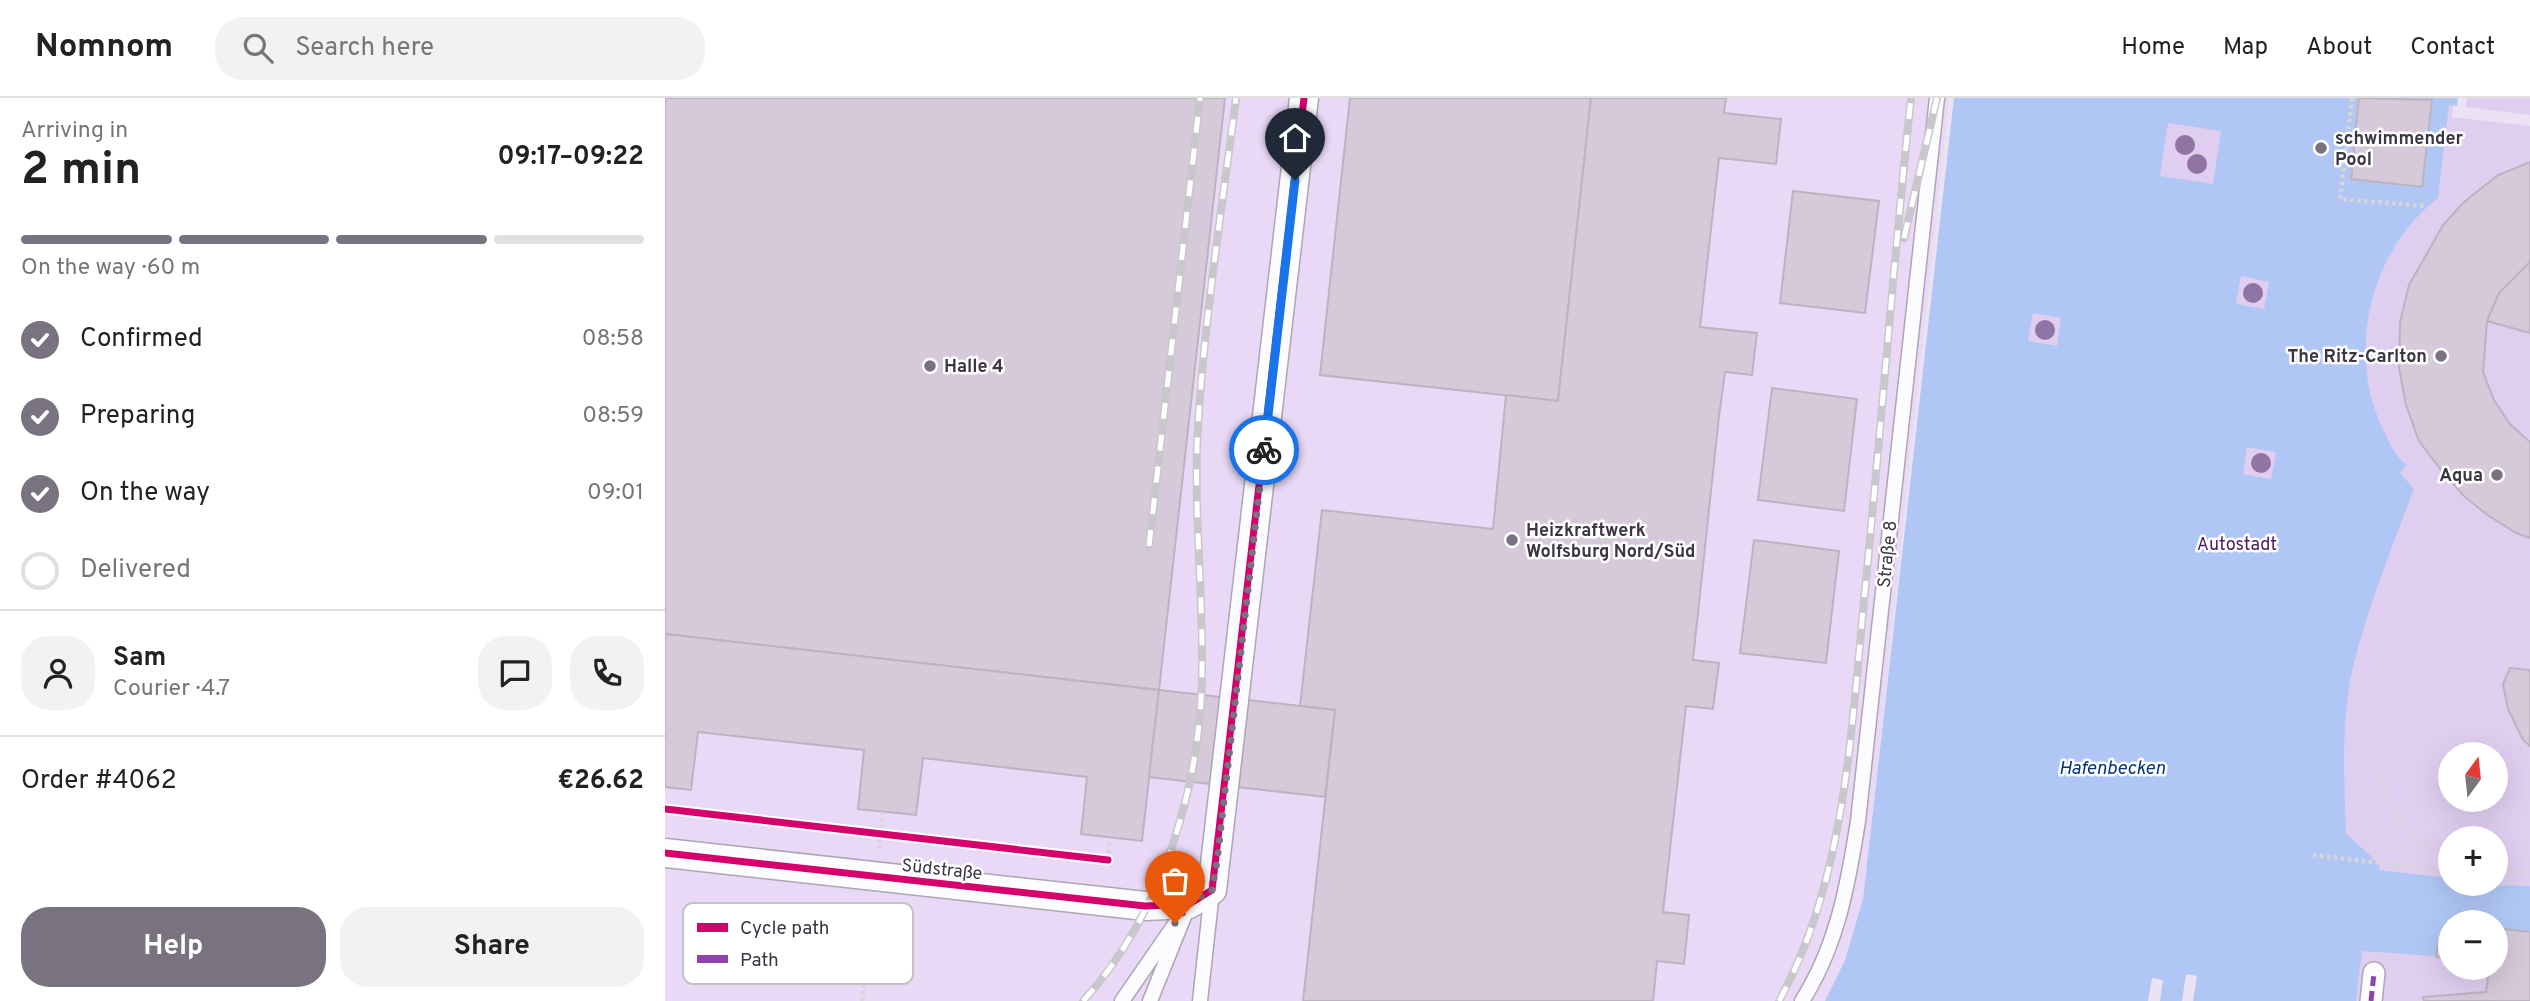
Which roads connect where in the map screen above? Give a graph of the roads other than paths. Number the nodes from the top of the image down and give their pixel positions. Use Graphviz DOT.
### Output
graph roads {
  1 [pos="1304,98"];
  2 [pos="1937,98"];
  3 [pos="665,853"];
  4 [pos="1200,897"];
  5 [pos="2374,973"];
  6 [pos="1122,1001"];
  7 [pos="1150,1001"];
  8 [pos="1200,1001"];
  9 [pos="1802,1001"];
  10 [pos="2371,1001"];
  1 -- 4 [label="street"];
  2 -- 9 [label="lane, Straße 8"];
  3 -- 4 [label="street, Südstraße"];
  4 -- 6 [label="lane"];
  4 -- 7 [label="lane"];
  4 -- 8 [label="lane"];
  5 -- 10 [label="street"];
}
